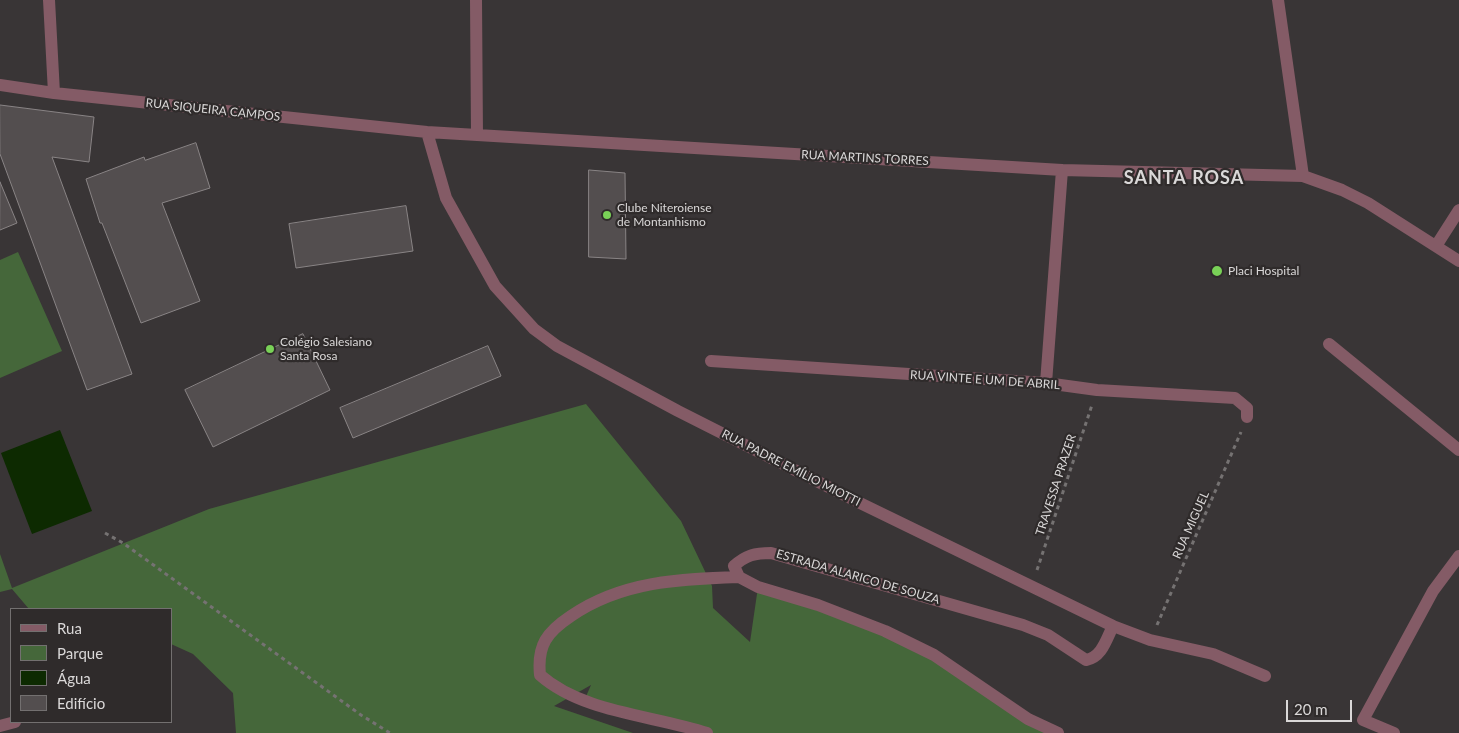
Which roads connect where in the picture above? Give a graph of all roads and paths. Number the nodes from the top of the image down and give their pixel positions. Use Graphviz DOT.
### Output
graph roads {
  1 [pos="49,0"];
  2 [pos="476,0"];
  3 [pos="1278,0"];
  4 [pos="0,85"];
  5 [pos="54,93"];
  6 [pos="427,132"];
  7 [pos="477,135"];
  8 [pos="1062,170"];
  9 [pos="1303,176"];
  10 [pos="1459,210"];
  11 [pos="1436,246"];
  12 [pos="1459,261"];
  13 [pos="1329,344"];
  14 [pos="711,361"];
  15 [pos="1046,383"];
  16 [pos="1097,390"];
  17 [pos="1247,417"];
  18 [pos="1459,450"];
  19 [pos="105,533"];
  20 [pos="1459,556"];
  21 [pos="739,577"];
  22 [pos="1031,586"];
  23 [pos="1113,626"];
  24 [pos="1150,640"];
  25 [pos="1265,676"];
  26 [pos="390,733"];
  27 [pos="707,733"];
  28 [pos="1058,733"];
  29 [pos="1394,733"];
  1 -- 5 [label="street"];
  2 -- 7 [label="street"];
  3 -- 9 [label="street"];
  4 -- 5 [label="street, RUA SIQUEIRA CAMPOS"];
  5 -- 6 [label="street, RUA SIQUEIRA CAMPOS"];
  6 -- 7 [label="street, RUA MARTINS TORRES"];
  6 -- 22 [label="street, RUA PADRE EMÍLIO MIOTTI"];
  7 -- 8 [label="street, RUA MARTINS TORRES"];
  8 -- 9 [label="street, RUA MARTINS TORRES"];
  8 -- 15 [label="street"];
  9 -- 11 [label="street, RUA MARTINS TORRES"];
  10 -- 11 [label="street"];
  11 -- 12 [label="street, RUA MARTINS TORRES"];
  13 -- 18 [label="street"];
  14 -- 15 [label="street, RUA VINTE E UM DE ABRIL"];
  15 -- 16 [label="street, RUA VINTE E UM DE ABRIL"];
  16 -- 17 [label="street, RUA VINTE E UM DE ABRIL"];
  16 -- 22 [label="path, TRAVESSA PRAZER"];
  17 -- 24 [label="path, RUA MIGUEL"];
  19 -- 26 [label="path"];
  20 -- 29 [label="street"];
  21 -- 23 [label="street, ESTRADA ALARICO DE SOUZA"];
  21 -- 27 [label="street"];
  21 -- 28 [label="street"];
  22 -- 23 [label="street, RUA PADRE EMÍLIO MIOTTI"];
  23 -- 24 [label="street, RUA PADRE EMÍLIO MIOTTI"];
  24 -- 25 [label="street, RUA PADRE EMÍLIO MIOTTI"];
}
